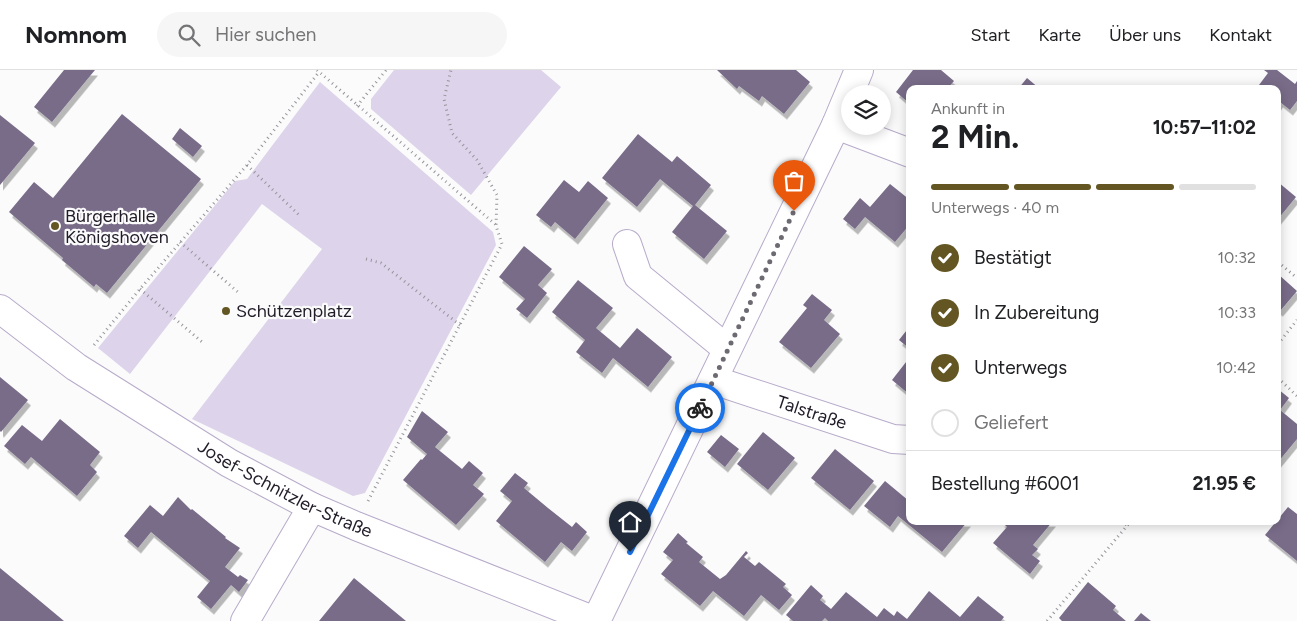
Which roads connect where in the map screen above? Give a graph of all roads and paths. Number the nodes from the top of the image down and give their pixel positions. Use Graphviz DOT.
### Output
graph roads {
  1 [pos="386,70"];
  2 [pos="451,70"];
  3 [pos="318,71"];
  4 [pos="854,72"];
  5 [pos="357,106"];
  6 [pos="836,125"];
  7 [pos="906,152"];
  8 [pos="246,165"];
  9 [pos="299,215"];
  10 [pos="496,226"];
  11 [pos="180,242"];
  12 [pos="627,244"];
  13 [pos="366,258"];
  14 [pos="1281,265"];
  15 [pos="1297,278"];
  16 [pos="140,288"];
  17 [pos="239,293"];
  18 [pos="0,309"];
  19 [pos="1297,320"];
  20 [pos="460,325"];
  21 [pos="1281,340"];
  22 [pos="202,342"];
  23 [pos="726,349"];
  24 [pos="76,367"];
  25 [pos="713,380"];
  26 [pos="1281,381"];
  27 [pos="1297,396"];
  28 [pos="906,440"];
  29 [pos="312,507"];
  30 [pos="356,526"];
  31 [pos="1128,526"];
  32 [pos="245,621"];
  33 [pos="596,621"];
  34 [pos="1048,621"];
  1 -- 5 [label="path"];
  2 -- 10 [label="path"];
  3 -- 5 [label="path"];
  3 -- 8 [label="path"];
  4 -- 6 [label="street"];
  5 -- 10 [label="path"];
  6 -- 7 [label="street"];
  6 -- 23 [label="street"];
  8 -- 9 [label="path"];
  8 -- 11 [label="path"];
  10 -- 20 [label="path"];
  11 -- 16 [label="path"];
  11 -- 17 [label="path"];
  12 -- 23 [label="street"];
  13 -- 20 [label="path"];
  14 -- 15 [label="path"];
  16 -- 22 [label="path"];
  16 -- 24 [label="path"];
  18 -- 24 [label="street, Josef-Schnitzler-Straße"];
  19 -- 21 [label="path"];
  20 -- 30 [label="path"];
  23 -- 25 [label="street"];
  24 -- 29 [label="street, Josef-Schnitzler-Straße"];
  25 -- 28 [label="street, Talstraße"];
  25 -- 33 [label="street"];
  26 -- 27 [label="path"];
  29 -- 30 [label="street, Josef-Schnitzler-Straße"];
  29 -- 32 [label="street"];
  30 -- 33 [label="street, Josef-Schnitzler-Straße"];
  31 -- 34 [label="path"];
}
